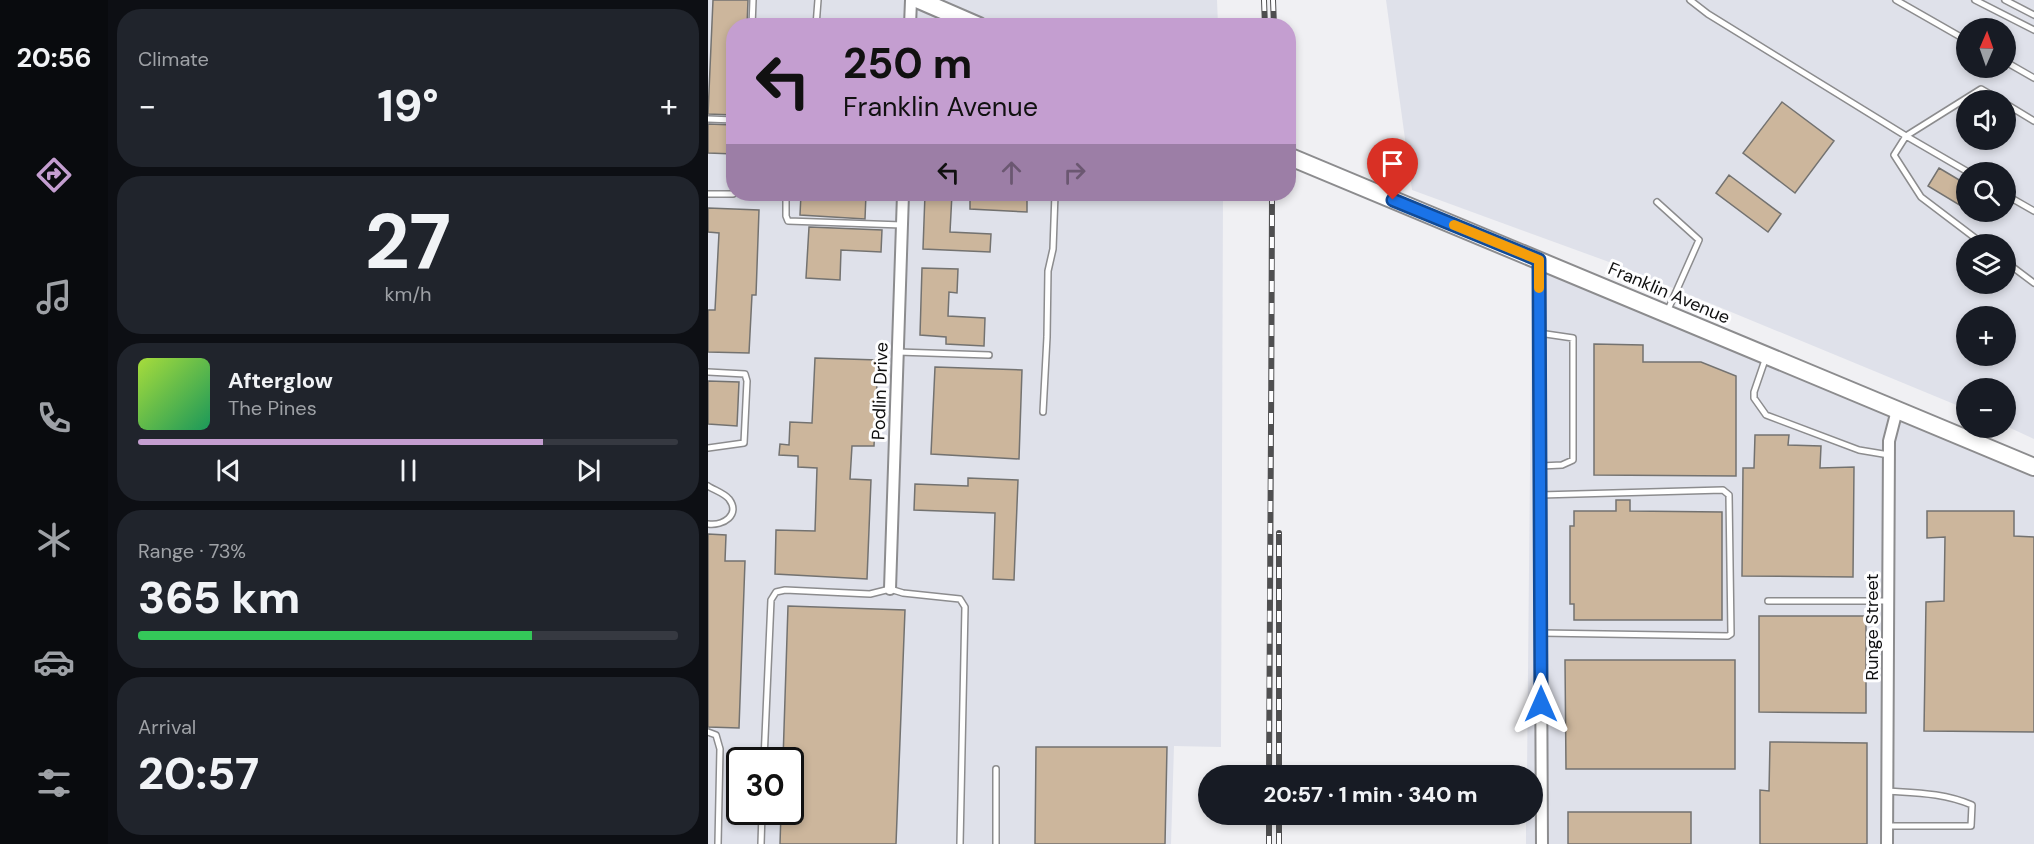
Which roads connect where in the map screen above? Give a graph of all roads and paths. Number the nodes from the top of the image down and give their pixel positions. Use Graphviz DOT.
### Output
graph roads {
  1 [pos="753,0"];
  2 [pos="818,0"];
  3 [pos="911,0"];
  4 [pos="919,0"];
  5 [pos="1690,0"];
  6 [pos="1896,0"];
  7 [pos="1975,0"];
  8 [pos="2005,0"];
  9 [pos="2034,15"];
  10 [pos="752,18"];
  11 [pos="817,18"];
  12 [pos="910,18"];
  13 [pos="961,18"];
  14 [pos="2034,30"];
  15 [pos="1956,34"];
  16 [pos="2016,68"];
  17 [pos="2034,78"];
  18 [pos="1956,105"];
  19 [pos="2016,110"];
  20 [pos="708,119"];
  21 [pos="726,120"];
  22 [pos="2034,121"];
  23 [pos="1906,136"];
  24 [pos="1296,159"];
  25 [pos="1956,165"];
  26 [pos="708,194"];
  27 [pos="726,194"];
  28 [pos="786,201"];
  29 [pos="903,201"];
  30 [pos="1055,201"];
  31 [pos="2016,201"];
  32 [pos="1657,202"];
  33 [pos="2034,212"];
  34 [pos="902,225"];
  35 [pos="1970,234"];
  36 [pos="1539,260"];
  37 [pos="2016,270"];
  38 [pos="2034,283"];
  39 [pos="1666,313"];
  40 [pos="1539,333"];
  41 [pos="898,352"];
  42 [pos="989,355"];
  43 [pos="1767,356"];
  44 [pos="708,372"];
  45 [pos="1897,410"];
  46 [pos="1042,412"];
  47 [pos="708,448"];
  48 [pos="1889,455"];
  49 [pos="1540,466"];
  50 [pos="2034,467"];
  51 [pos="708,486"];
  52 [pos="1540,495"];
  53 [pos="708,524"];
  54 [pos="890,589"];
  55 [pos="1768,601"];
  56 [pos="1888,601"];
  57 [pos="1540,633"];
  58 [pos="708,732"];
  59 [pos="765,747"];
  60 [pos="996,769"];
  61 [pos="1887,791"];
  62 [pos="762,825"];
  63 [pos="1887,826"];
  64 [pos="718,844"];
  65 [pos="761,844"];
  66 [pos="960,844"];
  67 [pos="996,844"];
  68 [pos="1542,844"];
  69 [pos="1887,844"];
  1 -- 10 [label="lane"];
  2 -- 11 [label="lane"];
  3 -- 12 [label="street"];
  4 -- 13 [label="main road"];
  5 -- 23 [label="lane"];
  6 -- 15 [label="lane"];
  7 -- 14 [label="lane"];
  8 -- 9 [label="lane"];
  16 -- 17 [label="lane"];
  18 -- 23 [label="lane"];
  19 -- 22 [label="lane"];
  20 -- 21 [label="lane"];
  23 -- 25 [label="lane"];
  23 -- 35 [label="lane"];
  24 -- 36 [label="main road, Franklin Avenue"];
  26 -- 27 [label="lane"];
  28 -- 34 [label="lane"];
  29 -- 34 [label="street, Podlin Drive"];
  30 -- 46 [label="lane"];
  31 -- 33 [label="lane"];
  32 -- 39 [label="lane"];
  34 -- 41 [label="street, Podlin Drive"];
  36 -- 39 [label="main road, Franklin Avenue"];
  36 -- 40 [label="street"];
  37 -- 38 [label="lane"];
  39 -- 43 [label="main road, Franklin Avenue"];
  40 -- 49 [label="street"];
  40 -- 49 [label="lane"];
  41 -- 42 [label="lane"];
  41 -- 54 [label="street, Podlin Drive"];
  43 -- 45 [label="main road, Franklin Avenue"];
  43 -- 48 [label="lane"];
  44 -- 47 [label="lane"];
  45 -- 48 [label="street, Runge Street"];
  45 -- 50 [label="main road, Franklin Avenue"];
  48 -- 56 [label="street, Runge Street"];
  49 -- 52 [label="street"];
  51 -- 53 [label="lane"];
  52 -- 57 [label="street"];
  52 -- 57 [label="lane"];
  54 -- 59 [label="lane"];
  54 -- 66 [label="lane"];
  55 -- 56 [label="lane"];
  56 -- 61 [label="street, Runge Street"];
  57 -- 68 [label="street"];
  58 -- 64 [label="lane"];
  60 -- 67 [label="lane"];
  61 -- 63 [label="street, Runge Street"];
  61 -- 63 [label="lane"];
  62 -- 65 [label="lane"];
  63 -- 69 [label="street, Runge Street"];
}
